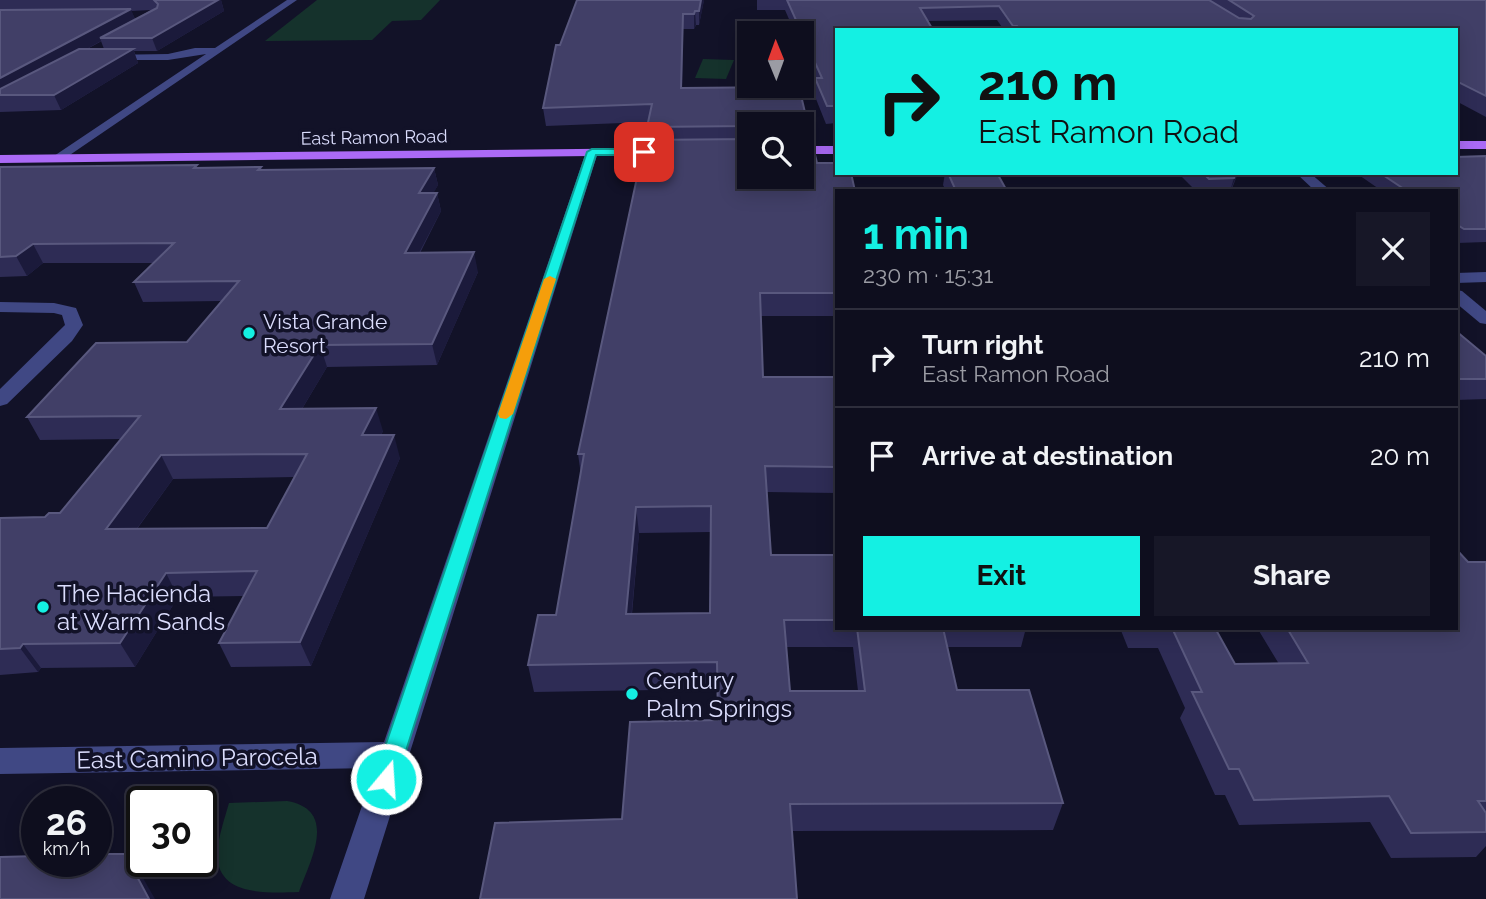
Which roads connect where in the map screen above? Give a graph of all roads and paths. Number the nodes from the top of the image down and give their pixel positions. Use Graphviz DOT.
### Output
graph roads {
  1 [pos="293,0"];
  2 [pos="217,51"];
  3 [pos="97,53"];
  4 [pos="1458,145"];
  5 [pos="1486,145"];
  6 [pos="814,150"];
  7 [pos="835,150"];
  8 [pos="592,152"];
  9 [pos="683,152"];
  10 [pos="57,158"];
  11 [pos="0,159"];
  12 [pos="1304,175"];
  13 [pos="1322,189"];
  14 [pos="1486,277"];
  15 [pos="1458,278"];
  16 [pos="1458,297"];
  17 [pos="0,307"];
  18 [pos="1486,319"];
  19 [pos="0,400"];
  20 [pos="393,755"];
  21 [pos="0,761"];
  22 [pos="347,899"];
  1 -- 2 [label="street"];
  2 -- 3 [label="street"];
  2 -- 10 [label="street"];
  4 -- 5 [label="main road"];
  6 -- 7 [label="main road"];
  8 -- 9 [label="main road, East Ramon Road"];
  8 -- 10 [label="main road, East Ramon Road"];
  8 -- 20 [label="street"];
  10 -- 11 [label="main road, East Ramon Road"];
  12 -- 13 [label="street"];
  14 -- 15 [label="street"];
  16 -- 18 [label="street"];
  17 -- 19 [label="street"];
  20 -- 21 [label="street, East Camino Parocela"];
  20 -- 22 [label="street"];
}
